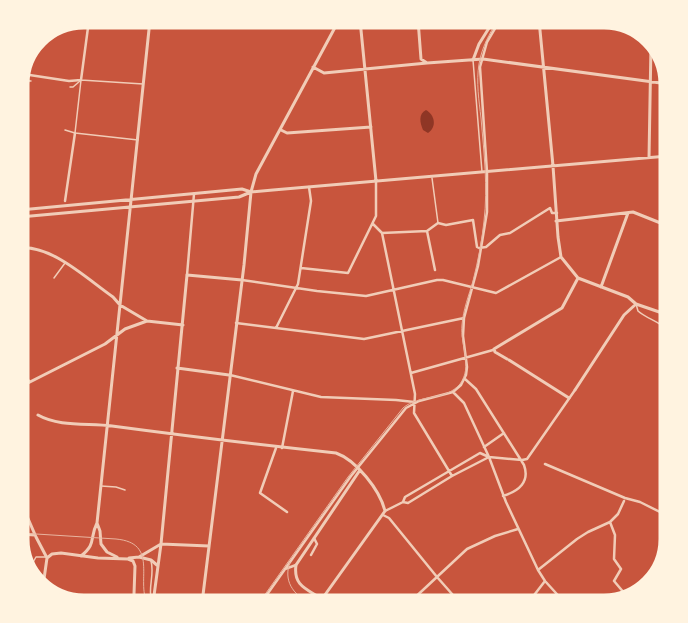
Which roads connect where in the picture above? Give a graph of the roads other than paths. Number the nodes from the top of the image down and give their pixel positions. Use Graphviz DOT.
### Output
graph roads {
  1 [pos="88,27"];
  2 [pos="149,27"];
  3 [pos="335,27"];
  4 [pos="361,27"];
  5 [pos="419,27"];
  6 [pos="490,27"];
  7 [pos="496,27"];
  8 [pos="540,27"];
  9 [pos="651,52"];
  10 [pos="481,59"];
  11 [pos="473,60"];
  12 [pos="427,63"];
  13 [pos="313,67"];
  14 [pos="543,67"];
  15 [pos="364,69"];
  16 [pos="28,75"];
  17 [pos="81,80"];
  18 [pos="28,81"];
  19 [pos="31,81"];
  20 [pos="651,81"];
  21 [pos="661,83"];
  22 [pos="143,84"];
  23 [pos="70,87"];
  24 [pos="27,88"];
  25 [pos="371,127"];
  26 [pos="64,130"];
  27 [pos="281,130"];
  28 [pos="75,133"];
  29 [pos="138,140"];
  30 [pos="661,157"];
  31 [pos="649,158"];
  32 [pos="553,166"];
  33 [pos="482,172"];
  34 [pos="487,172"];
  35 [pos="432,176"];
  36 [pos="376,181"];
  37 [pos="309,186"];
  38 [pos="251,192"];
  39 [pos="194,194"];
  40 [pos="131,199"];
  41 [pos="194,200"];
  42 [pos="65,201"];
  43 [pos="130,206"];
  44 [pos="27,209"];
  45 [pos="557,213"];
  46 [pos="628,213"];
  47 [pos="27,216"];
  48 [pos="556,221"];
  49 [pos="438,223"];
  50 [pos="661,223"];
  51 [pos="373,224"];
  52 [pos="427,230"];
  53 [pos="382,233"];
  54 [pos="27,248"];
  55 [pos="482,248"];
  56 [pos="561,257"];
  57 [pos="65,263"];
  58 [pos="300,268"];
  59 [pos="435,270"];
  60 [pos="187,275"];
  61 [pos="54,278"];
  62 [pos="578,278"];
  63 [pos="242,280"];
  64 [pos="601,287"];
  65 [pos="296,288"];
  66 [pos="472,288"];
  67 [pos="394,290"];
  68 [pos="636,304"];
  69 [pos="120,305"];
  70 [pos="661,313"];
  71 [pos="464,318"];
  72 [pos="146,321"];
  73 [pos="236,323"];
  74 [pos="661,324"];
  75 [pos="182,325"];
  76 [pos="276,328"];
  77 [pos="402,331"];
  78 [pos="117,334"];
  79 [pos="493,350"];
  80 [pos="466,356"];
  81 [pos="177,368"];
  82 [pos="411,373"];
  83 [pos="229,375"];
  84 [pos="27,378"];
  85 [pos="465,379"];
  86 [pos="29,382"];
  87 [pos="575,390"];
  88 [pos="293,391"];
  89 [pos="453,392"];
  90 [pos="569,398"];
  91 [pos="415,402"];
  92 [pos="38,415"];
  93 [pos="107,425"];
  94 [pos="504,433"];
  95 [pos="170,434"];
  96 [pos="223,441"];
  97 [pos="484,446"];
  98 [pos="276,448"];
  99 [pos="282,448"];
  100 [pos="490,457"];
  101 [pos="522,460"];
  102 [pos="545,464"];
  103 [pos="359,469"];
  104 [pos="448,471"];
  105 [pos="452,476"];
  106 [pos="101,486"];
  107 [pos="125,490"];
  108 [pos="504,496"];
  109 [pos="624,501"];
  110 [pos="403,502"];
  111 [pos="385,511"];
  112 [pos="287,512"];
  113 [pos="661,512"];
  114 [pos="383,515"];
  115 [pos="27,516"];
  116 [pos="610,522"];
  117 [pos="97,523"];
  118 [pos="518,529"];
  119 [pos="27,534"];
  120 [pos="35,535"];
  121 [pos="314,537"];
  122 [pos="161,544"];
  123 [pos="209,546"];
  124 [pos="311,555"];
  125 [pos="81,556"];
  126 [pos="47,558"];
  127 [pos="118,558"];
  128 [pos="128,558"];
  129 [pos="139,558"];
  130 [pos="151,560"];
  131 [pos="32,564"];
  132 [pos="296,565"];
  133 [pos="158,566"];
  134 [pos="285,569"];
  135 [pos="538,570"];
  136 [pos="299,571"];
  137 [pos="296,576"];
  138 [pos="437,578"];
  139 [pos="44,579"];
  140 [pos="545,581"];
  141 [pos="624,593"];
  142 [pos="135,596"];
  143 [pos="150,596"];
  144 [pos="153,596"];
  145 [pos="203,596"];
  146 [pos="266,596"];
  147 [pos="318,596"];
  148 [pos="324,596"];
  149 [pos="417,596"];
  150 [pos="454,596"];
  151 [pos="533,596"];
  152 [pos="559,596"];
  1 -- 17 [label="street"];
  2 -- 22 [label="street"];
  3 -- 13 [label="street"];
  4 -- 15 [label="street"];
  5 -- 12 [label="street"];
  6 -- 11 [label="street"];
  7 -- 10 [label="street"];
  8 -- 14 [label="street"];
  9 -- 20 [label="street"];
  10 -- 11 [label="street"];
  10 -- 14 [label="street"];
  10 -- 34 [label="street"];
  11 -- 12 [label="street"];
  11 -- 33 [label="lane"];
  12 -- 15 [label="street"];
  13 -- 15 [label="street"];
  13 -- 27 [label="street"];
  14 -- 20 [label="street"];
  14 -- 32 [label="street"];
  15 -- 25 [label="street"];
  16 -- 17 [label="street"];
  17 -- 22 [label="lane"];
  17 -- 23 [label="lane"];
  17 -- 28 [label="lane"];
  18 -- 19 [label="lane"];
  18 -- 24 [label="lane"];
  20 -- 21 [label="street"];
  20 -- 31 [label="street"];
  22 -- 29 [label="street"];
  25 -- 27 [label="street"];
  25 -- 36 [label="street"];
  26 -- 28 [label="lane"];
  27 -- 38 [label="street"];
  28 -- 29 [label="lane"];
  28 -- 42 [label="street"];
  29 -- 40 [label="street"];
  30 -- 31 [label="street"];
  31 -- 32 [label="street"];
  32 -- 34 [label="street"];
  32 -- 45 [label="street"];
  33 -- 34 [label="street"];
  33 -- 35 [label="street"];
  34 -- 55 [label="street"];
  35 -- 36 [label="street"];
  35 -- 49 [label="lane"];
  36 -- 37 [label="street"];
  36 -- 51 [label="street"];
  37 -- 38 [label="street"];
  37 -- 58 [label="street"];
  38 -- 39 [label="street"];
  38 -- 41 [label="street"];
  38 -- 63 [label="street"];
  39 -- 40 [label="street"];
  39 -- 41 [label="street"];
  40 -- 43 [label="street"];
  40 -- 44 [label="street"];
  41 -- 43 [label="street"];
  41 -- 60 [label="street"];
  43 -- 47 [label="street"];
  43 -- 69 [label="street"];
  45 -- 48 [label="street"];
  45 -- 55 [label="street"];
  46 -- 48 [label="street"];
  46 -- 50 [label="street"];
  46 -- 64 [label="street"];
  48 -- 56 [label="street"];
  49 -- 52 [label="street"];
  49 -- 55 [label="street"];
  51 -- 53 [label="street"];
  51 -- 58 [label="street"];
  52 -- 53 [label="street"];
  52 -- 59 [label="street"];
  53 -- 67 [label="street"];
  54 -- 57 [label="street"];
  55 -- 66 [label="street"];
  56 -- 62 [label="street"];
  56 -- 66 [label="street"];
  57 -- 61 [label="lane"];
  57 -- 69 [label="street"];
  58 -- 65 [label="street"];
  60 -- 63 [label="street"];
  60 -- 75 [label="street"];
  62 -- 64 [label="street"];
  62 -- 79 [label="street"];
  63 -- 65 [label="street"];
  63 -- 73 [label="street"];
  64 -- 68 [label="street"];
  65 -- 67 [label="street"];
  65 -- 76 [label="street"];
  66 -- 67 [label="street"];
  66 -- 71 [label="street"];
  67 -- 77 [label="street"];
  68 -- 70 [label="street"];
  68 -- 74 [label="lane"];
  68 -- 87 [label="street"];
  69 -- 72 [label="street"];
  69 -- 78 [label="street"];
  71 -- 77 [label="street"];
  71 -- 80 [label="street"];
  72 -- 75 [label="street"];
  72 -- 78 [label="street"];
  73 -- 76 [label="street"];
  73 -- 83 [label="street"];
  75 -- 81 [label="street"];
  76 -- 77 [label="street"];
  77 -- 82 [label="street"];
  78 -- 86 [label="street"];
  78 -- 93 [label="street"];
  79 -- 80 [label="street"];
  79 -- 90 [label="street"];
  80 -- 82 [label="street"];
  80 -- 85 [label="street"];
  81 -- 83 [label="street"];
  81 -- 95 [label="street"];
  82 -- 91 [label="street"];
  83 -- 88 [label="street"];
  83 -- 96 [label="street"];
  84 -- 86 [label="street"];
  85 -- 89 [label="street"];
  85 -- 94 [label="street"];
  87 -- 90 [label="street"];
  88 -- 91 [label="street"];
  88 -- 99 [label="street"];
  89 -- 91 [label="street"];
  89 -- 97 [label="street"];
  90 -- 101 [label="street"];
  91 -- 103 [label="street"];
  91 -- 104 [label="street"];
  92 -- 93 [label="street"];
  93 -- 95 [label="street"];
  93 -- 106 [label="street"];
  94 -- 97 [label="street"];
  94 -- 101 [label="street"];
  95 -- 96 [label="street"];
  95 -- 122 [label="street"];
  96 -- 98 [label="street"];
  96 -- 123 [label="street"];
  97 -- 100 [label="street"];
  98 -- 99 [label="street"];
  98 -- 112 [label="street"];
  99 -- 103 [label="street"];
  100 -- 101 [label="street"];
  100 -- 104 [label="street"];
  100 -- 105 [label="street"];
  100 -- 108 [label="street"];
  101 -- 108 [label="street"];
  102 -- 113 [label="street"];
  103 -- 111 [label="street"];
  103 -- 121 [label="street"];
  103 -- 134 [label="street"];
  104 -- 105 [label="street"];
  104 -- 110 [label="street"];
  105 -- 110 [label="street"];
  106 -- 107 [label="lane"];
  106 -- 117 [label="street"];
  108 -- 118 [label="street"];
  109 -- 116 [label="street"];
  110 -- 111 [label="street"];
  111 -- 114 [label="street"];
  114 -- 138 [label="street"];
  114 -- 148 [label="street"];
  115 -- 120 [label="street"];
  116 -- 135 [label="street"];
  116 -- 141 [label="street"];
  117 -- 125 [label="street"];
  117 -- 127 [label="street"];
  118 -- 135 [label="street"];
  118 -- 138 [label="street"];
  119 -- 120 [label="street"];
  120 -- 126 [label="street"];
  121 -- 124 [label="street"];
  121 -- 132 [label="street"];
  122 -- 123 [label="street"];
  122 -- 129 [label="street"];
  122 -- 133 [label="street"];
  123 -- 145 [label="street"];
  125 -- 126 [label="street"];
  125 -- 127 [label="street"];
  126 -- 131 [label="lane"];
  126 -- 139 [label="street"];
  127 -- 128 [label="street"];
  128 -- 129 [label="street"];
  128 -- 142 [label="street"];
  129 -- 130 [label="street"];
  130 -- 133 [label="street"];
  130 -- 143 [label="lane"];
  132 -- 134 [label="street"];
  132 -- 137 [label="street"];
  133 -- 144 [label="street"];
  134 -- 146 [label="street"];
  135 -- 140 [label="street"];
  136 -- 137 [label="street"];
  137 -- 147 [label="street"];
  138 -- 149 [label="street"];
  138 -- 150 [label="street"];
  140 -- 151 [label="street"];
  140 -- 152 [label="street"];
}
